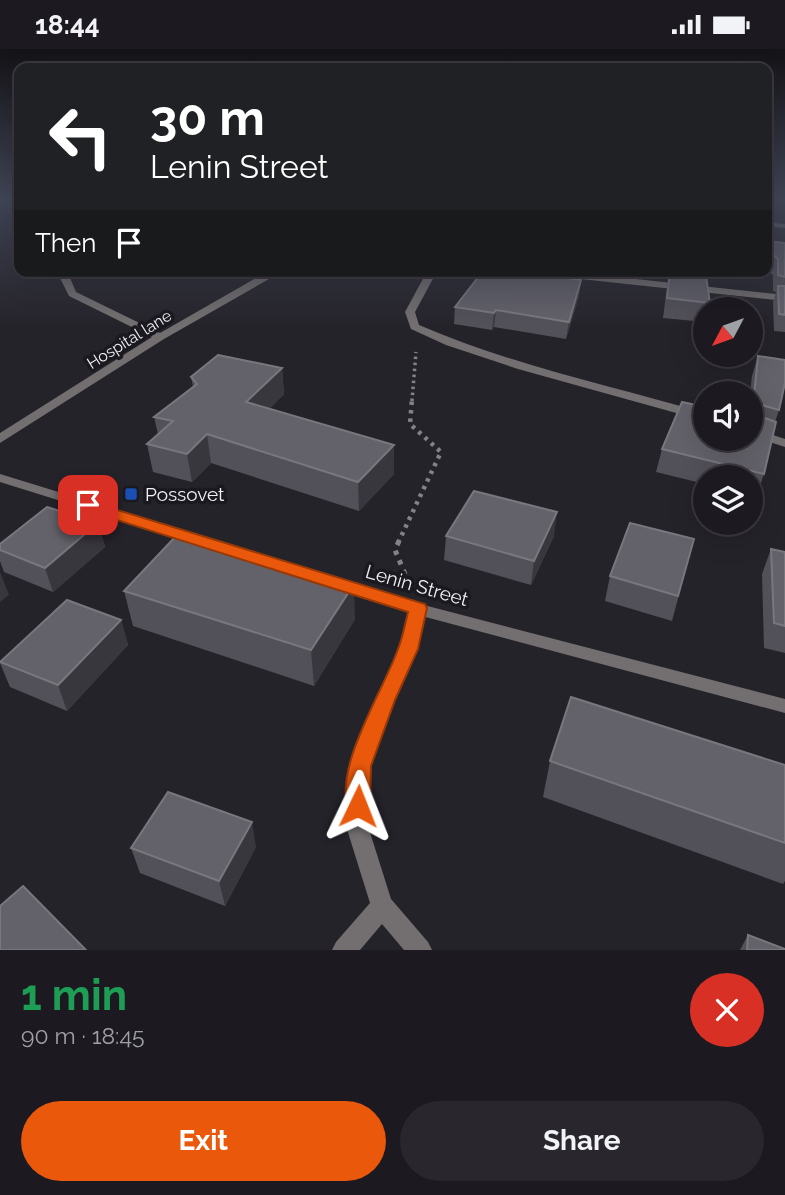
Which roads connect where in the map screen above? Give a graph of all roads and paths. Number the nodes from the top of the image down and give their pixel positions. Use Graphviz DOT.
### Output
graph roads {
  1 [pos="65,277"];
  2 [pos="264,277"];
  3 [pos="429,277"];
  4 [pos="590,277"];
  5 [pos="785,298"];
  6 [pos="415,327"];
  7 [pos="160,337"];
  8 [pos="693,415"];
  9 [pos="763,436"];
  10 [pos="0,439"];
  11 [pos="785,443"];
  12 [pos="0,478"];
  13 [pos="238,552"];
  14 [pos="315,576"];
  15 [pos="418,608"];
  16 [pos="785,706"];
  17 [pos="382,906"];
  18 [pos="344,950"];
  19 [pos="420,950"];
  1 -- 7 [label="street"];
  2 -- 7 [label="street, Hospital lane"];
  3 -- 6 [label="street"];
  4 -- 5 [label="street"];
  6 -- 8 [label="street"];
  6 -- 15 [label="path"];
  7 -- 10 [label="street, Hospital lane"];
  9 -- 11 [label="street"];
  12 -- 13 [label="street"];
  14 -- 15 [label="street, Lenin Street"];
  15 -- 16 [label="street, Lenin Street"];
  15 -- 17 [label="street"];
  17 -- 18 [label="street"];
  17 -- 19 [label="street"];
}
